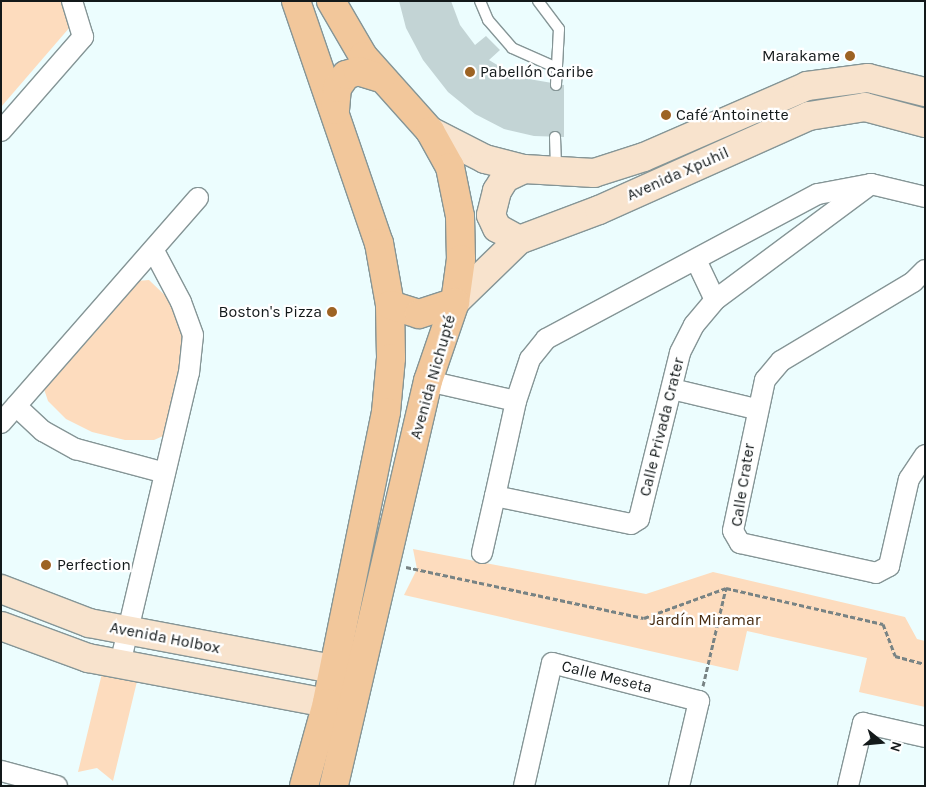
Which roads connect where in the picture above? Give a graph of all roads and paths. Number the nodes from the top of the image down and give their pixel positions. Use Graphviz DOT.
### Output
graph roads {
  1 [pos="72,1"];
  2 [pos="296,1"];
  3 [pos="331,1"];
  4 [pos="480,1"];
  5 [pos="538,1"];
  6 [pos="557,68"];
  7 [pos="381,78"];
  8 [pos="556,85"];
  9 [pos="925,92"];
  10 [pos="335,110"];
  11 [pos="925,124"];
  12 [pos="1,130"];
  13 [pos="430,132"];
  14 [pos="555,137"];
  15 [pos="524,169"];
  16 [pos="556,174"];
  17 [pos="871,184"];
  18 [pos="925,196"];
  19 [pos="198,198"];
  20 [pos="519,240"];
  21 [pos="154,251"];
  22 [pos="696,260"];
  23 [pos="925,270"];
  24 [pos="715,300"];
  25 [pos="455,302"];
  26 [pos="390,304"];
  27 [pos="390,373"];
  28 [pos="428,381"];
  29 [pos="672,389"];
  30 [pos="516,400"];
  31 [pos="16,406"];
  32 [pos="756,409"];
  33 [pos="1,423"];
  34 [pos="925,455"];
  35 [pos="165,473"];
  36 [pos="495,496"];
  37 [pos="482,553"];
  38 [pos="386,562"];
  39 [pos="726,588"];
  40 [pos="1,589"];
  41 [pos="1,626"];
  42 [pos="127,631"];
  43 [pos="120,664"];
  44 [pos="925,664"];
  45 [pos="334,668"];
  46 [pos="699,701"];
  47 [pos="326,703"];
  48 [pos="925,737"];
  49 [pos="1,771"];
  50 [pos="58,786"];
  51 [pos="304,786"];
  52 [pos="334,786"];
  53 [pos="524,786"];
  54 [pos="680,786"];
  55 [pos="848,786"];
  1 -- 12 [label="street"];
  2 -- 10 [label="main road"];
  3 -- 7 [label="main road, Avenida Nichupté"];
  4 -- 6 [label="lane"];
  5 -- 6 [label="lane"];
  6 -- 8 [label="lane"];
  7 -- 10 [label="main road"];
  7 -- 13 [label="main road, Avenida Nichupté"];
  9 -- 16 [label="street, Avenida Xpuhil"];
  10 -- 26 [label="main road"];
  11 -- 20 [label="street, Avenida Xpuhil"];
  13 -- 15 [label="street, Avenida Xpuhil"];
  13 -- 25 [label="main road, Avenida Nichupté"];
  14 -- 16 [label="lane"];
  15 -- 16 [label="street, Avenida Xpuhil"];
  15 -- 20 [label="street"];
  17 -- 18 [label="street"];
  17 -- 22 [label="street"];
  17 -- 24 [label="street, Calle Privada Crater"];
  19 -- 21 [label="street"];
  20 -- 25 [label="street, Avenida Xpuhil"];
  21 -- 31 [label="street"];
  21 -- 35 [label="street"];
  22 -- 24 [label="street"];
  22 -- 30 [label="street"];
  23 -- 32 [label="street, Calle Crater"];
  24 -- 29 [label="street, Calle Privada Crater"];
  25 -- 26 [label="main road"];
  25 -- 28 [label="main road, Avenida Nichupté"];
  26 -- 27 [label="main road"];
  27 -- 28 [label="main road"];
  27 -- 45 [label="main road"];
  28 -- 30 [label="street"];
  28 -- 38 [label="main road, Avenida Nichupté"];
  29 -- 32 [label="street"];
  29 -- 36 [label="street, Calle Privada Crater"];
  30 -- 36 [label="street"];
  31 -- 33 [label="street"];
  31 -- 35 [label="street"];
  32 -- 34 [label="street, Calle Crater"];
  35 -- 42 [label="street"];
  36 -- 37 [label="street"];
  38 -- 39 [label="path"];
  38 -- 52 [label="main road, Avenida Nichupté"];
  39 -- 44 [label="path"];
  39 -- 46 [label="path"];
  40 -- 42 [label="street, Avenida Holbox"];
  41 -- 43 [label="street, Avenida Holbox"];
  42 -- 43 [label="street"];
  42 -- 45 [label="street, Avenida Holbox"];
  43 -- 47 [label="street, Avenida Holbox"];
  45 -- 47 [label="main road"];
  46 -- 53 [label="street, Calle Meseta"];
  46 -- 54 [label="street"];
  47 -- 51 [label="main road"];
  48 -- 55 [label="street"];
  49 -- 50 [label="street"];
}
